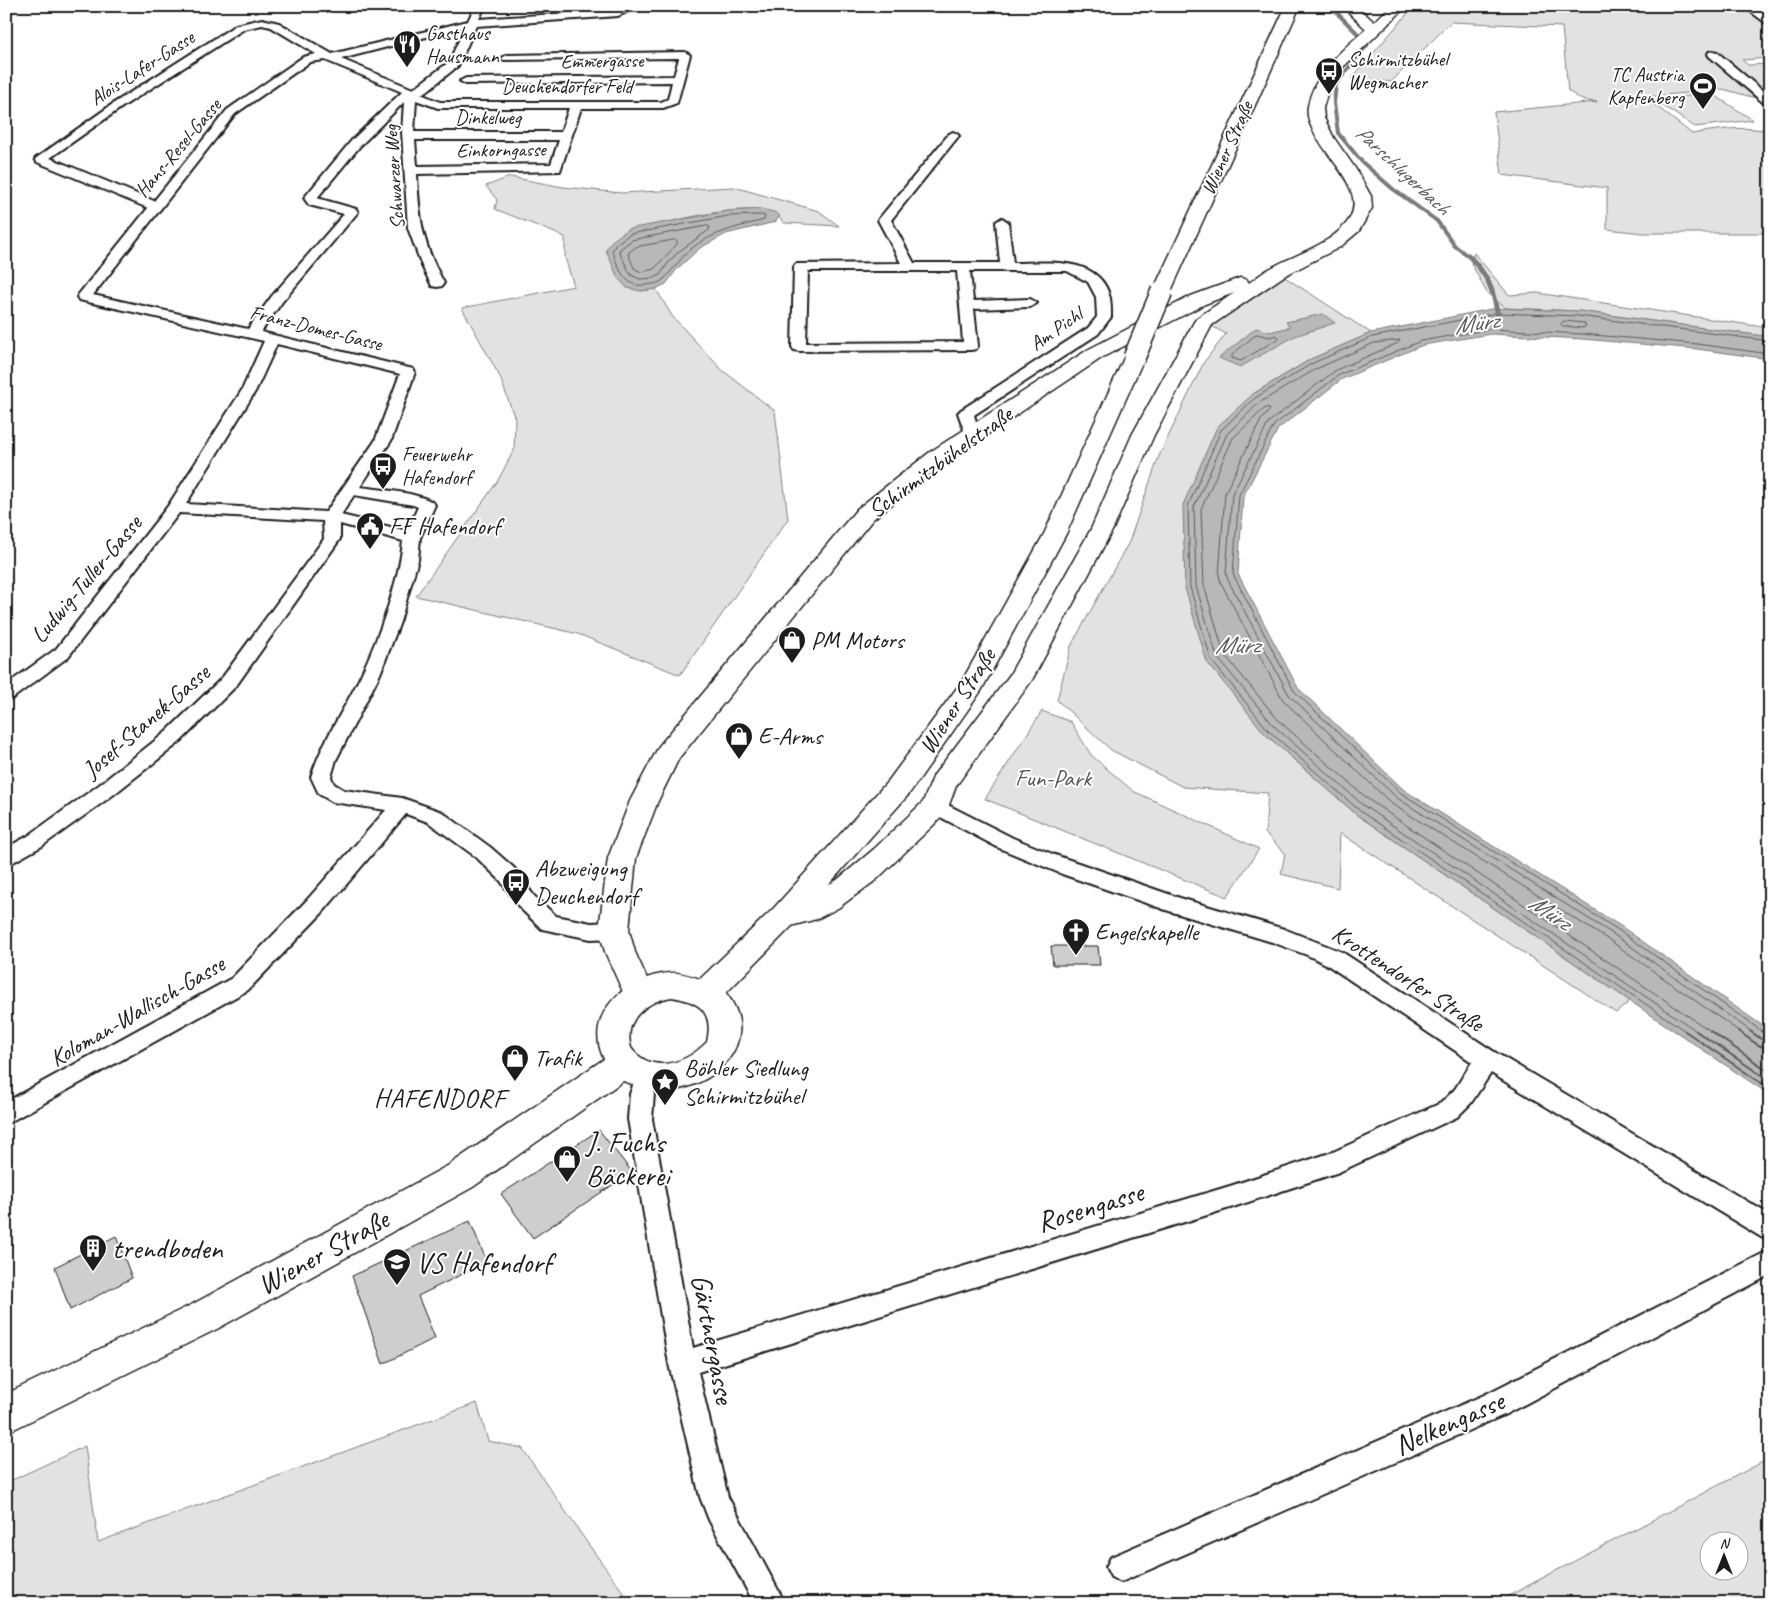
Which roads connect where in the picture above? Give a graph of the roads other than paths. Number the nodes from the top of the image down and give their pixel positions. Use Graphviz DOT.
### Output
graph roads {
  1 [pos="480,6"];
  2 [pos="625,6"];
  3 [pos="1293,6"];
  4 [pos="1349,6"];
  5 [pos="1400,6"];
  6 [pos="1749,7"];
  7 [pos="1770,8"];
  8 [pos="472,23"];
  9 [pos="1770,23"];
  10 [pos="1374,29"];
  11 [pos="1713,54"];
  12 [pos="328,57"];
  13 [pos="507,58"];
  14 [pos="679,79"];
  15 [pos="466,81"];
  16 [pos="412,93"];
  17 [pos="1770,103"];
  18 [pos="576,105"];
  19 [pos="409,136"];
  20 [pos="567,136"];
  21 [pos="953,136"];
  22 [pos="411,170"];
  23 [pos="155,206"];
  24 [pos="1002,222"];
  25 [pos="910,267"];
  26 [pos="963,267"];
  27 [pos="1007,267"];
  28 [pos="1277,272"];
  29 [pos="437,283"];
  30 [pos="84,297"];
  31 [pos="1030,303"];
  32 [pos="967,305"];
  33 [pos="1170,315"];
  34 [pos="1204,322"];
  35 [pos="252,334"];
  36 [pos="272,340"];
  37 [pos="972,435"];
  38 [pos="350,490"];
  39 [pos="175,508"];
  40 [pos="331,518"];
  41 [pos="412,538"];
  42 [pos="6,694"];
  43 [pos="402,805"];
  44 [pos="936,806"];
  45 [pos="6,858"];
  46 [pos="783,917"];
  47 [pos="614,926"];
  48 [pos="706,993"];
  49 [pos="639,994"];
  50 [pos="1488,1060"];
  51 [pos="636,1069"];
  52 [pos="6,1114"];
  53 [pos="1770,1228"];
  54 [pos="1770,1262"];
  55 [pos="682,1364"];
  56 [pos="6,1414"];
  57 [pos="1120,1567"];
  58 [pos="770,1603"];
  1 -- 8 [label="street"];
  2 -- 8 [label="street, Hans-Resel-Gasse"];
  3 -- 46 [label="main road, Wiener Straße, bridge"];
  4 -- 10 [label="main road"];
  5 -- 10 [label="main road"];
  6 -- 7 [label="street"];
  6 -- 9 [label="street"];
  8 -- 12 [label="street, Hans-Resel-Gasse"];
  8 -- 16 [label="street"];
  10 -- 28 [label="main road"];
  11 -- 17 [label="street"];
  12 -- 16 [label="street, Alois-Lafer-Gasse"];
  12 -- 23 [label="street, Hans-Resel-Gasse"];
  12 -- 23 [label="street, Alois-Lafer-Gasse"];
  13 -- 14 [label="street, Deuchendorfer Feld"];
  14 -- 15 [label="street, Emmergasse"];
  14 -- 18 [label="street, Deuchendorfer Feld"];
  16 -- 18 [label="street, Deuchendorfer Feld"];
  16 -- 19 [label="street, Schwarzer Weg"];
  16 -- 35 [label="street"];
  18 -- 20 [label="street, Einkorngasse"];
  19 -- 20 [label="street, Dinkelweg"];
  19 -- 22 [label="street, Schwarzer Weg"];
  20 -- 22 [label="street, Einkorngasse"];
  21 -- 25 [label="street"];
  22 -- 29 [label="street, Schwarzer Weg"];
  23 -- 30 [label="street, Hans-Resel-Gasse"];
  24 -- 27 [label="street"];
  25 -- 26 [label="street, Am Pichl"];
  25 -- 32 [label="street, Am Pichl"];
  26 -- 27 [label="street, Am Pichl"];
  26 -- 32 [label="street, Am Pichl"];
  27 -- 37 [label="street, Am Pichl"];
  28 -- 33 [label="main road, Schirmitzbühelstraße"];
  28 -- 34 [label="main road"];
  30 -- 35 [label="street, Franz-Domes-Gasse"];
  31 -- 32 [label="street, Am Pichl"];
  33 -- 34 [label="main road"];
  33 -- 37 [label="main road, Schirmitzbühelstraße"];
  34 -- 44 [label="main road"];
  35 -- 36 [label="street, Franz-Domes-Gasse"];
  36 -- 38 [label="street, Franz-Domes-Gasse"];
  36 -- 39 [label="street, Ludwig-Tuller-Gasse"];
  37 -- 47 [label="main road, Schirmitzbühelstraße"];
  38 -- 40 [label="street, Franz-Domes-Gasse"];
  38 -- 41 [label="street"];
  39 -- 40 [label="street, Ludwig-Tuller-Gasse"];
  39 -- 42 [label="street, Ludwig-Tuller-Gasse"];
  40 -- 41 [label="street, Ludwig-Tuller-Gasse"];
  40 -- 45 [label="street, Josef-Stanek-Gasse"];
  41 -- 43 [label="street"];
  43 -- 47 [label="street"];
  43 -- 52 [label="street, Koloman-Wallisch-Gasse"];
  44 -- 46 [label="main road"];
  44 -- 50 [label="street, Krottendorfer Straße"];
  46 -- 48 [label="main road, Wiener Straße"];
  47 -- 49 [label="main road"];
  48 -- 49 [label="main road"];
  48 -- 51 [label="main road"];
  49 -- 51 [label="main road"];
  50 -- 53 [label="street, Krottendorfer Straße"];
  50 -- 55 [label="street, Rosengasse"];
  51 -- 55 [label="street, Gärtnergasse"];
  51 -- 56 [label="main road, Wiener Straße"];
  54 -- 57 [label="street, Nelkengasse"];
  55 -- 58 [label="street, Gärtnergasse"];
}
